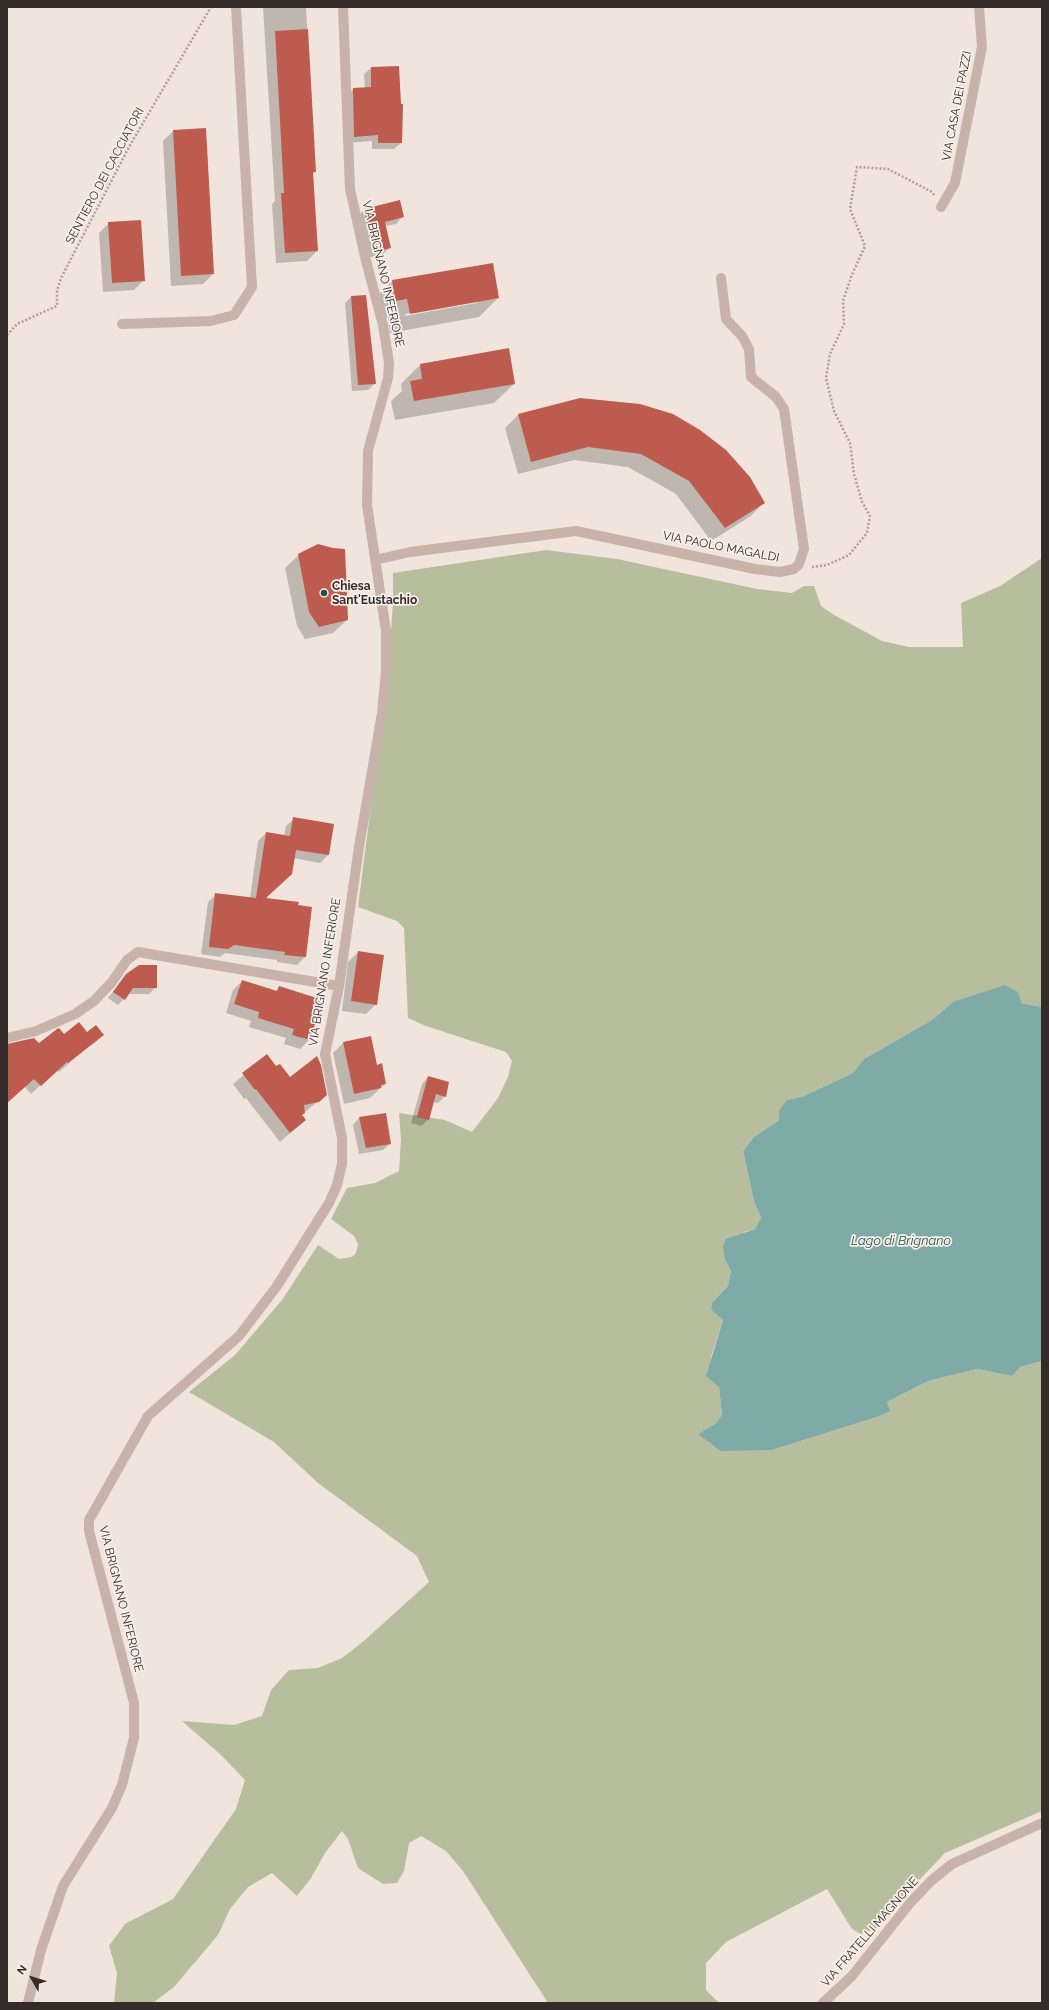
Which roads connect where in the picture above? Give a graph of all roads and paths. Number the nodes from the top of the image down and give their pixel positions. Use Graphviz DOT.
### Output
graph roads {
  1 [pos="211,7"];
  2 [pos="236,7"];
  3 [pos="343,7"];
  4 [pos="979,7"];
  5 [pos="941,207"];
  6 [pos="721,278"];
  7 [pos="122,324"];
  8 [pos="7,335"];
  9 [pos="375,560"];
  10 [pos="794,569"];
  11 [pos="339,986"];
  12 [pos="7,1038"];
  13 [pos="1042,1823"];
  14 [pos="28,2003"];
  15 [pos="823,2003"];
  1 -- 8 [label="path, SENTIERO DEI CACCIATORI"];
  2 -- 7 [label="street"];
  3 -- 9 [label="street, VIA BRIGNANO INFERIORE"];
  4 -- 5 [label="street, VIA CASA DEI PAZZI"];
  5 -- 10 [label="path"];
  6 -- 10 [label="street, VIA PAOLO MAGALDI"];
  9 -- 10 [label="street, VIA PAOLO MAGALDI"];
  9 -- 11 [label="street, VIA BRIGNANO INFERIORE"];
  11 -- 12 [label="street"];
  11 -- 14 [label="street, VIA BRIGNANO INFERIORE"];
  13 -- 15 [label="street, VIA FRATELLI MAGNONE"];
}
